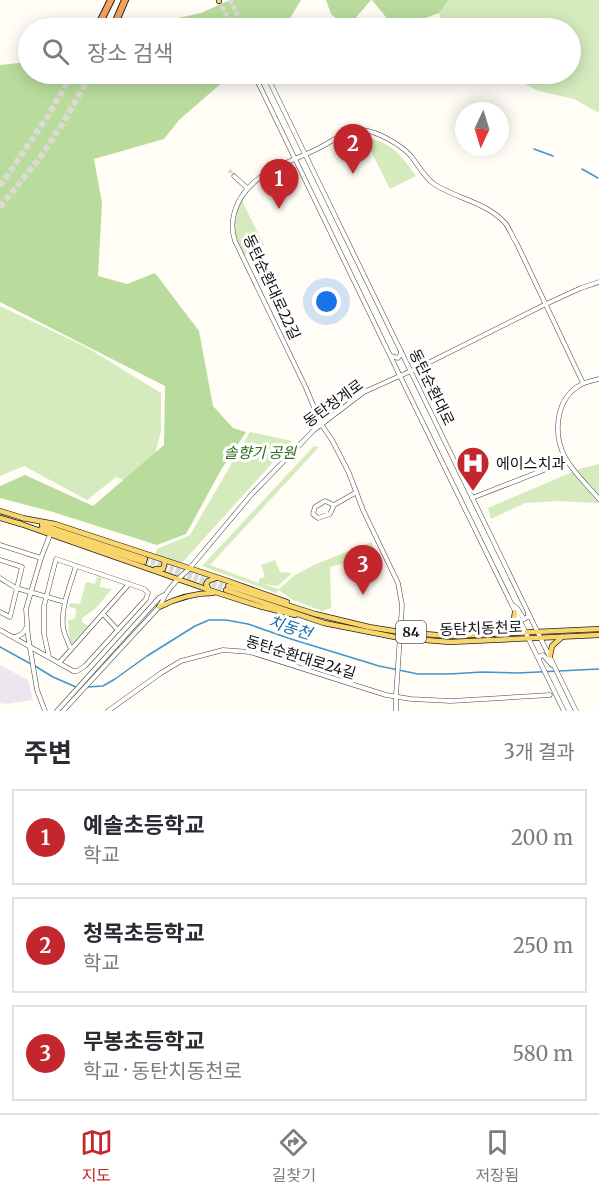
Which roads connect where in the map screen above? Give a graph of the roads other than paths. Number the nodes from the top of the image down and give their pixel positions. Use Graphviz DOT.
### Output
graph roads {
  1 [pos="111,0"];
  2 [pos="126,0"];
  3 [pos="102,18"];
  4 [pos="118,18"];
  5 [pos="260,84"];
  6 [pos="271,84"];
  7 [pos="305,155"];
  8 [pos="296,159"];
  9 [pos="234,176"];
  10 [pos="247,188"];
  11 [pos="599,282"];
  12 [pos="546,304"];
  13 [pos="400,350"];
  14 [pos="390,356"];
  15 [pos="411,372"];
  16 [pos="400,376"];
  17 [pos="599,379"];
  18 [pos="583,383"];
  19 [pos="424,400"];
  20 [pos="414,404"];
  21 [pos="321,424"];
  22 [pos="567,461"];
  23 [pos="355,493"];
  24 [pos="472,498"];
  25 [pos="599,499"];
  26 [pos="334,505"];
  27 [pos="0,511"];
  28 [pos="0,518"];
  29 [pos="22,518"];
  30 [pos="18,523"];
  31 [pos="50,535"];
  32 [pos="0,545"];
  33 [pos="41,558"];
  34 [pos="0,560"];
  35 [pos="163,560"];
  36 [pos="76,566"];
  37 [pos="153,569"];
  38 [pos="189,569"];
  39 [pos="0,578"];
  40 [pos="178,579"];
  41 [pos="222,579"];
  42 [pos="129,584"];
  43 [pos="16,588"];
  44 [pos="209,590"];
  45 [pos="226,590"];
  46 [pos="30,592"];
  47 [pos="165,595"];
  48 [pos="45,596"];
  49 [pos="65,602"];
  50 [pos="513,606"];
  51 [pos="159,607"];
  52 [pos="303,610"];
  53 [pos="0,612"];
  54 [pos="515,612"];
  55 [pos="528,612"];
  56 [pos="102,614"];
  57 [pos="27,625"];
  58 [pos="599,629"];
  59 [pos="0,630"];
  60 [pos="118,630"];
  61 [pos="400,632"];
  62 [pos="525,632"];
  63 [pos="537,632"];
  64 [pos="501,633"];
  65 [pos="599,635"];
  66 [pos="14,637"];
  67 [pos="562,637"];
  68 [pos="400,638"];
  69 [pos="528,638"];
  70 [pos="541,638"];
  71 [pos="31,649"];
  72 [pos="70,650"];
  73 [pos="549,656"];
  74 [pos="49,657"];
  75 [pos="539,658"];
  76 [pos="59,663"];
  77 [pos="555,667"];
  78 [pos="95,673"];
  79 [pos="552,686"];
  80 [pos="550,695"];
  81 [pos="396,696"];
  82 [pos="558,699"];
  83 [pos="45,711"];
  84 [pos="57,711"];
  85 [pos="63,711"];
  86 [pos="108,711"];
  87 [pos="396,711"];
  88 [pos="564,711"];
  89 [pos="576,711"];
  1 -- 3 [label="highway"];
  2 -- 4 [label="highway"];
  5 -- 8 [label="street, 동탄순환대로"];
  6 -- 7 [label="street, 동탄순환대로"];
  7 -- 8 [label="street, 동탄순환대로22길"];
  7 -- 12 [label="street, 동탄순환대로22길"];
  7 -- 13 [label="street, 동탄순환대로"];
  8 -- 10 [label="street, 동탄순환대로22길"];
  8 -- 14 [label="street, 동탄순환대로"];
  9 -- 10 [label="street"];
  10 -- 21 [label="street, 동탄순환대로22길"];
  11 -- 12 [label="street, 동탄청계로"];
  12 -- 15 [label="street, 동탄청계로"];
  12 -- 18 [label="street, 동탄순환대로22길"];
  13 -- 14 [label="street"];
  13 -- 15 [label="street, 동탄순환대로"];
  14 -- 16 [label="street, 동탄순환대로"];
  15 -- 16 [label="street, 동탄청계로"];
  15 -- 19 [label="street, 동탄순환대로"];
  16 -- 20 [label="street, 동탄순환대로"];
  16 -- 21 [label="street, 동탄청계로"];
  17 -- 18 [label="street"];
  18 -- 22 [label="street"];
  19 -- 20 [label="street"];
  19 -- 24 [label="street, 동탄순환대로"];
  20 -- 50 [label="street, 동탄순환대로"];
  21 -- 23 [label="street, 동탄순환대로22길"];
  21 -- 38 [label="street, 동탄청계로"];
  22 -- 24 [label="street"];
  22 -- 25 [label="street"];
  23 -- 26 [label="street"];
  23 -- 61 [label="street, 동탄순환대로22길"];
  24 -- 55 [label="street, 동탄순환대로"];
  26 -- 26 [label="street"];
  27 -- 29 [label="main road"];
  28 -- 30 [label="main road"];
  29 -- 30 [label="main road"];
  29 -- 35 [label="main road"];
  30 -- 31 [label="main road"];
  31 -- 33 [label="street"];
  31 -- 37 [label="main road"];
  32 -- 33 [label="street"];
  33 -- 46 [label="street"];
  34 -- 43 [label="street"];
  35 -- 37 [label="main road"];
  35 -- 38 [label="main road"];
  36 -- 42 [label="street"];
  36 -- 48 [label="street"];
  36 -- 49 [label="street"];
  37 -- 40 [label="main road"];
  38 -- 40 [label="street, 동탄청계로"];
  38 -- 41 [label="main road"];
  39 -- 43 [label="street"];
  40 -- 44 [label="main road"];
  40 -- 47 [label="street, 동탄청계로"];
  41 -- 44 [label="main road"];
  41 -- 52 [label="main road"];
  42 -- 56 [label="street"];
  42 -- 60 [label="street"];
  43 -- 46 [label="street"];
  43 -- 53 [label="street"];
  44 -- 45 [label="main road"];
  45 -- 51 [label="main road"];
  45 -- 52 [label="main road, 동탄치동천로 / 84"];
  45 -- 68 [label="main road, 동탄치동천로 / 84"];
  46 -- 48 [label="street"];
  46 -- 57 [label="street"];
  47 -- 51 [label="street, 동탄청계로"];
  47 -- 78 [label="street, 동탄청계로"];
  48 -- 49 [label="street"];
  48 -- 74 [label="street"];
  49 -- 72 [label="street"];
  50 -- 54 [label="street, 동탄순환대로"];
  50 -- 55 [label="street"];
  51 -- 78 [label="street, 동탄청계로"];
  52 -- 61 [label="main road, 동탄치동천로 / 84"];
  54 -- 62 [label="street, 동탄순환대로"];
  54 -- 64 [label="main road"];
  55 -- 63 [label="street, 동탄순환대로"];
  56 -- 60 [label="street"];
  56 -- 72 [label="street"];
  57 -- 66 [label="street"];
  57 -- 71 [label="street"];
  58 -- 63 [label="main road, 동탄치동천로 / 84"];
  59 -- 66 [label="street"];
  60 -- 76 [label="street"];
  61 -- 64 [label="main road, 동탄치동천로 / 84"];
  61 -- 68 [label="street, 동탄순환대로22길"];
  62 -- 63 [label="main road, 동탄치동천로 / 84"];
  62 -- 64 [label="main road, 동탄치동천로 / 84"];
  62 -- 69 [label="street, 동탄순환대로"];
  63 -- 70 [label="street, 동탄순환대로"];
  65 -- 67 [label="main road, 동탄치동천로 / 84"];
  66 -- 71 [label="street"];
  67 -- 70 [label="main road, 동탄치동천로 / 84"];
  67 -- 73 [label="main road"];
  68 -- 69 [label="main road, 동탄치동천로 / 84"];
  68 -- 81 [label="street"];
  69 -- 70 [label="main road, 동탄치동천로 / 84"];
  69 -- 75 [label="street, 동탄순환대로"];
  70 -- 73 [label="street, 동탄순환대로"];
  71 -- 74 [label="street"];
  71 -- 83 [label="street"];
  72 -- 76 [label="street"];
  73 -- 77 [label="street, 동탄순환대로"];
  74 -- 76 [label="street"];
  75 -- 77 [label="street"];
  75 -- 79 [label="street, 동탄순환대로"];
  77 -- 89 [label="street, 동탄순환대로"];
  78 -- 84 [label="street, 동탄청계로"];
  78 -- 85 [label="street, 동탄청계로"];
  79 -- 80 [label="street"];
  79 -- 82 [label="street, 동탄순환대로"];
  80 -- 81 [label="street, 동탄순환대로24길"];
  80 -- 82 [label="street"];
  81 -- 86 [label="street, 동탄순환대로24길"];
  81 -- 87 [label="street"];
  82 -- 88 [label="street, 동탄순환대로"];
}
